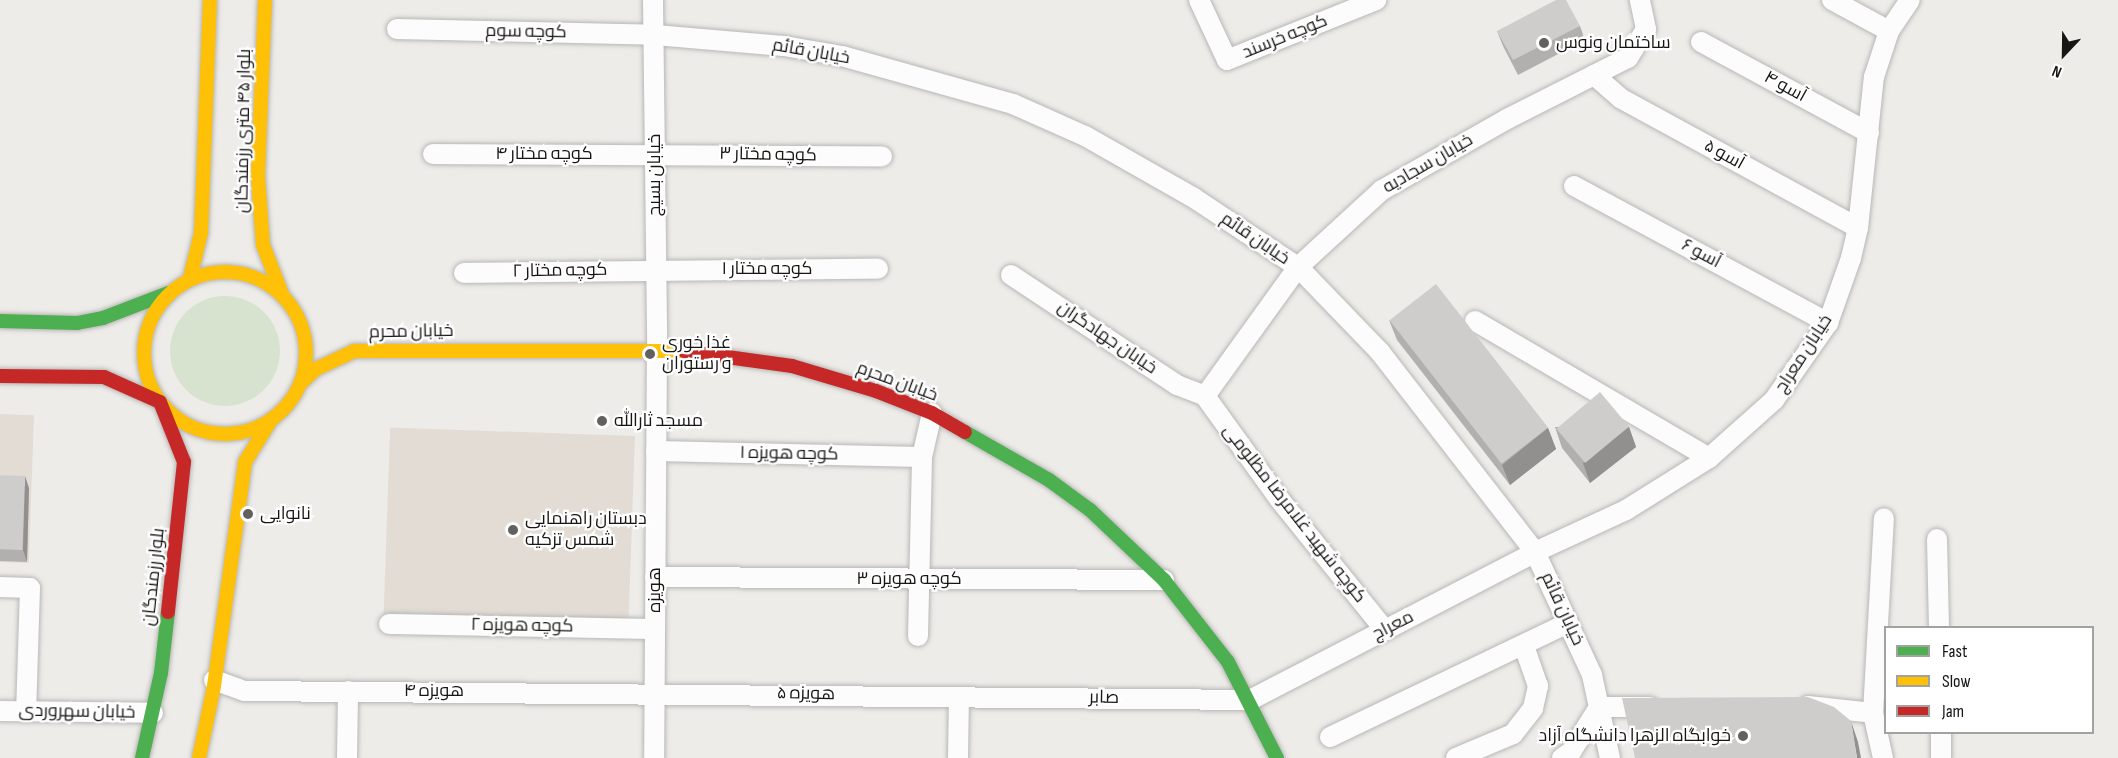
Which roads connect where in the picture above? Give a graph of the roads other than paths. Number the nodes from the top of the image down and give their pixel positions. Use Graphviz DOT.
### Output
graph roads {
  1 [pos="210,0"];
  2 [pos="265,0"];
  3 [pos="653,0"];
  4 [pos="1199,0"];
  5 [pos="1376,0"];
  6 [pos="1640,0"];
  7 [pos="1832,0"];
  8 [pos="1910,0"];
  9 [pos="397,29"];
  10 [pos="1888,31"];
  11 [pos="655,35"];
  12 [pos="1701,42"];
  13 [pos="1594,75"];
  14 [pos="1869,133"];
  15 [pos="655,153"];
  16 [pos="433,154"];
  17 [pos="882,156"];
  18 [pos="1574,186"];
  19 [pos="1858,228"];
  20 [pos="1298,267"];
  21 [pos="656,269"];
  22 [pos="878,269"];
  23 [pos="464,273"];
  24 [pos="1011,275"];
  25 [pos="190,278"];
  26 [pos="170,292"];
  27 [pos="282,294"];
  28 [pos="296,313"];
  29 [pos="0,321"];
  30 [pos="1475,321"];
  31 [pos="1828,323"];
  32 [pos="322,335"];
  33 [pos="338,344"];
  34 [pos="657,349"];
  35 [pos="354,351"];
  36 [pos="0,376"];
  37 [pos="301,383"];
  38 [pos="1205,396"];
  39 [pos="160,402"];
  40 [pos="932,413"];
  41 [pos="271,420"];
  42 [pos="656,451"];
  43 [pos="922,457"];
  44 [pos="1709,458"];
  45 [pos="1884,518"];
  46 [pos="1937,539"];
  47 [pos="1535,552"];
  48 [pos="655,577"];
  49 [pos="922,579"];
  50 [pos="1164,580"];
  51 [pos="0,587"];
  52 [pos="1568,623"];
  53 [pos="389,624"];
  54 [pos="1939,626"];
  55 [pos="655,629"];
  56 [pos="1385,630"];
  57 [pos="918,636"];
  58 [pos="1524,646"];
  59 [pos="214,680"];
  60 [pos="348,691"];
  61 [pos="654,692"];
  62 [pos="958,696"];
  63 [pos="1250,700"];
  64 [pos="1668,706"];
  65 [pos="1784,706"];
  66 [pos="1599,707"];
  67 [pos="0,711"];
  68 [pos="26,712"];
  69 [pos="153,712"];
  70 [pos="1874,713"];
  71 [pos="1941,734"];
  72 [pos="1330,737"];
  73 [pos="142,758"];
  74 [pos="199,758"];
  75 [pos="346,758"];
  76 [pos="654,758"];
  77 [pos="958,758"];
  78 [pos="1277,758"];
  79 [pos="1456,758"];
  80 [pos="1562,758"];
  81 [pos="1610,758"];
  82 [pos="1883,758"];
  83 [pos="1941,758"];
  1 -- 25 [label="main road, بلوار ۴۵ متری رزمندگان"];
  2 -- 27 [label="main road, بلوار ۴۵ متری رزمندگان"];
  3 -- 11 [label="street, خیابان بسیج"];
  4 -- 5 [label="street, کوچه خرسند"];
  6 -- 13 [label="street, خیابان سجادیه"];
  7 -- 10 [label="street"];
  8 -- 10 [label="street, خیابان معراج"];
  9 -- 11 [label="street, کوچه سوم"];
  10 -- 14 [label="street, خیابان معراج"];
  11 -- 15 [label="street, خیابان بسیج"];
  11 -- 20 [label="street, خیابان قائم"];
  12 -- 14 [label="street, آسو ۴"];
  13 -- 19 [label="street, آسو ۵"];
  13 -- 20 [label="street, خیابان سجادیه"];
  14 -- 19 [label="street, خیابان معراج"];
  15 -- 16 [label="street, کوچه مختار ۴"];
  15 -- 17 [label="street, کوچه مختار ۳"];
  15 -- 21 [label="street, خیابان بسیج"];
  18 -- 31 [label="street, آسو ۶"];
  19 -- 31 [label="street, خیابان معراج"];
  20 -- 38 [label="street, خیابان سجادیه"];
  20 -- 47 [label="street, خیابان قائم"];
  21 -- 22 [label="street, کوچه مختار ۱"];
  21 -- 23 [label="street, کوچه مختار ۲"];
  21 -- 34 [label="street, خیابان بسیج"];
  24 -- 38 [label="street, خیابان جهادگران"];
  25 -- 26 [label="main road"];
  25 -- 27 [label="main road"];
  26 -- 29 [label="main road"];
  26 -- 39 [label="main road"];
  27 -- 28 [label="main road"];
  28 -- 32 [label="main road"];
  28 -- 37 [label="main road"];
  30 -- 44 [label="street"];
  31 -- 44 [label="street, خیابان معراج"];
  33 -- 35 [label="main road"];
  34 -- 35 [label="main road, خیابان محرم"];
  34 -- 40 [label="main road, خیابان محرم"];
  34 -- 42 [label="street, هویزه"];
  35 -- 37 [label="main road"];
  36 -- 39 [label="main road"];
  37 -- 41 [label="main road"];
  38 -- 56 [label="street, کوچه شهید غلامرضا مظلومی"];
  39 -- 41 [label="main road"];
  39 -- 69 [label="main road, بلوار رزمندگان"];
  40 -- 43 [label="street"];
  40 -- 50 [label="main road, خیابان محرم"];
  41 -- 59 [label="main road"];
  42 -- 43 [label="street, کوچه هویزه ۱"];
  42 -- 48 [label="street, هویزه"];
  43 -- 49 [label="street"];
  44 -- 47 [label="street, خیابان معراج"];
  45 -- 70 [label="street"];
  46 -- 54 [label="street"];
  47 -- 52 [label="street, خیابان قائم"];
  47 -- 56 [label="street, معراج"];
  48 -- 49 [label="street, کوچه هویزه ۳"];
  48 -- 55 [label="street, هویزه"];
  49 -- 50 [label="street, کوچه هویزه ۳"];
  49 -- 57 [label="street"];
  50 -- 63 [label="main road, خیابان محرم"];
  51 -- 68 [label="street"];
  52 -- 58 [label="street"];
  52 -- 66 [label="street, خیابان قائم"];
  53 -- 55 [label="street, کوچه هویزه ۲"];
  55 -- 61 [label="street, هویزه"];
  56 -- 63 [label="street, معراج"];
  58 -- 72 [label="street"];
  58 -- 79 [label="street"];
  59 -- 60 [label="street, هویزه ۴"];
  59 -- 74 [label="main road"];
  60 -- 61 [label="street, هویزه ۴"];
  60 -- 75 [label="street"];
  61 -- 62 [label="street, هویزه ۵"];
  61 -- 76 [label="street, هویزه"];
  62 -- 63 [label="street, صابر"];
  62 -- 77 [label="street"];
  63 -- 78 [label="main road, خیابان محرم"];
  64 -- 66 [label="street"];
  65 -- 70 [label="street"];
  66 -- 80 [label="street"];
  66 -- 81 [label="street, خیابان قائم"];
  67 -- 68 [label="street, خیابان سهروردی"];
  68 -- 69 [label="street, خیابان سهروردی"];
  69 -- 73 [label="main road, بلوار رزمندگان"];
  70 -- 82 [label="street"];
  71 -- 83 [label="street"];
}
